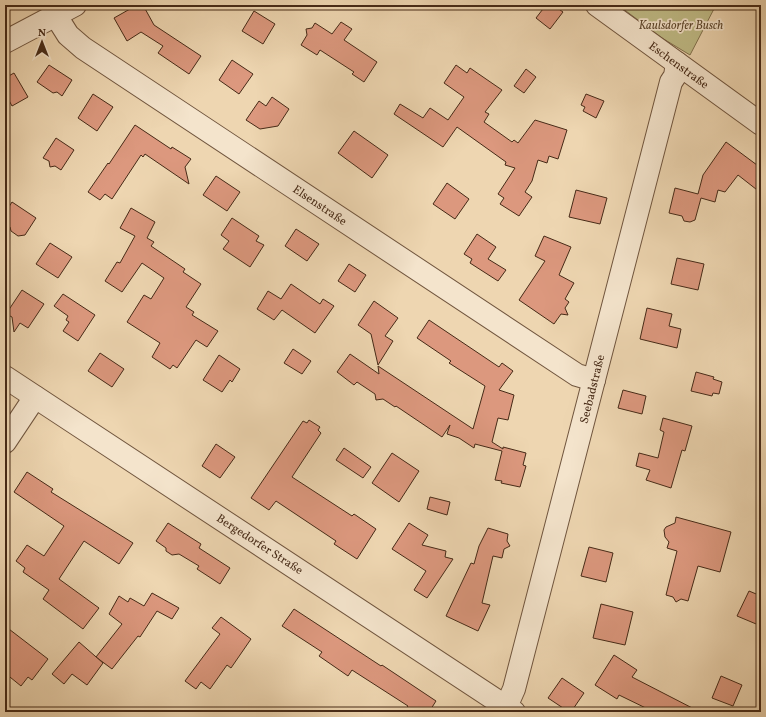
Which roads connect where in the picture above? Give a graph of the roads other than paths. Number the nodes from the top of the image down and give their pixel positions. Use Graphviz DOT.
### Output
graph roads {
  1 [pos="75,5"];
  2 [pos="597,5"];
  3 [pos="56,16"];
  4 [pos="5,42"];
  5 [pos="677,63"];
  6 [pos="761,124"];
  7 [pos="5,377"];
  8 [pos="594,380"];
  9 [pos="35,397"];
  10 [pos="5,442"];
  11 [pos="507,710"];
  1 -- 3 [label="street"];
  2 -- 5 [label="street, Eschenstraße"];
  3 -- 4 [label="street"];
  3 -- 8 [label="street, Elsenstraße"];
  5 -- 6 [label="street, Eschenstraße"];
  5 -- 8 [label="street, Seebadstraße"];
  7 -- 9 [label="street, Bergedorfer Straße"];
  8 -- 11 [label="street, Seebadstraße"];
  9 -- 10 [label="street"];
  9 -- 11 [label="street, Bergedorfer Straße"];
}
